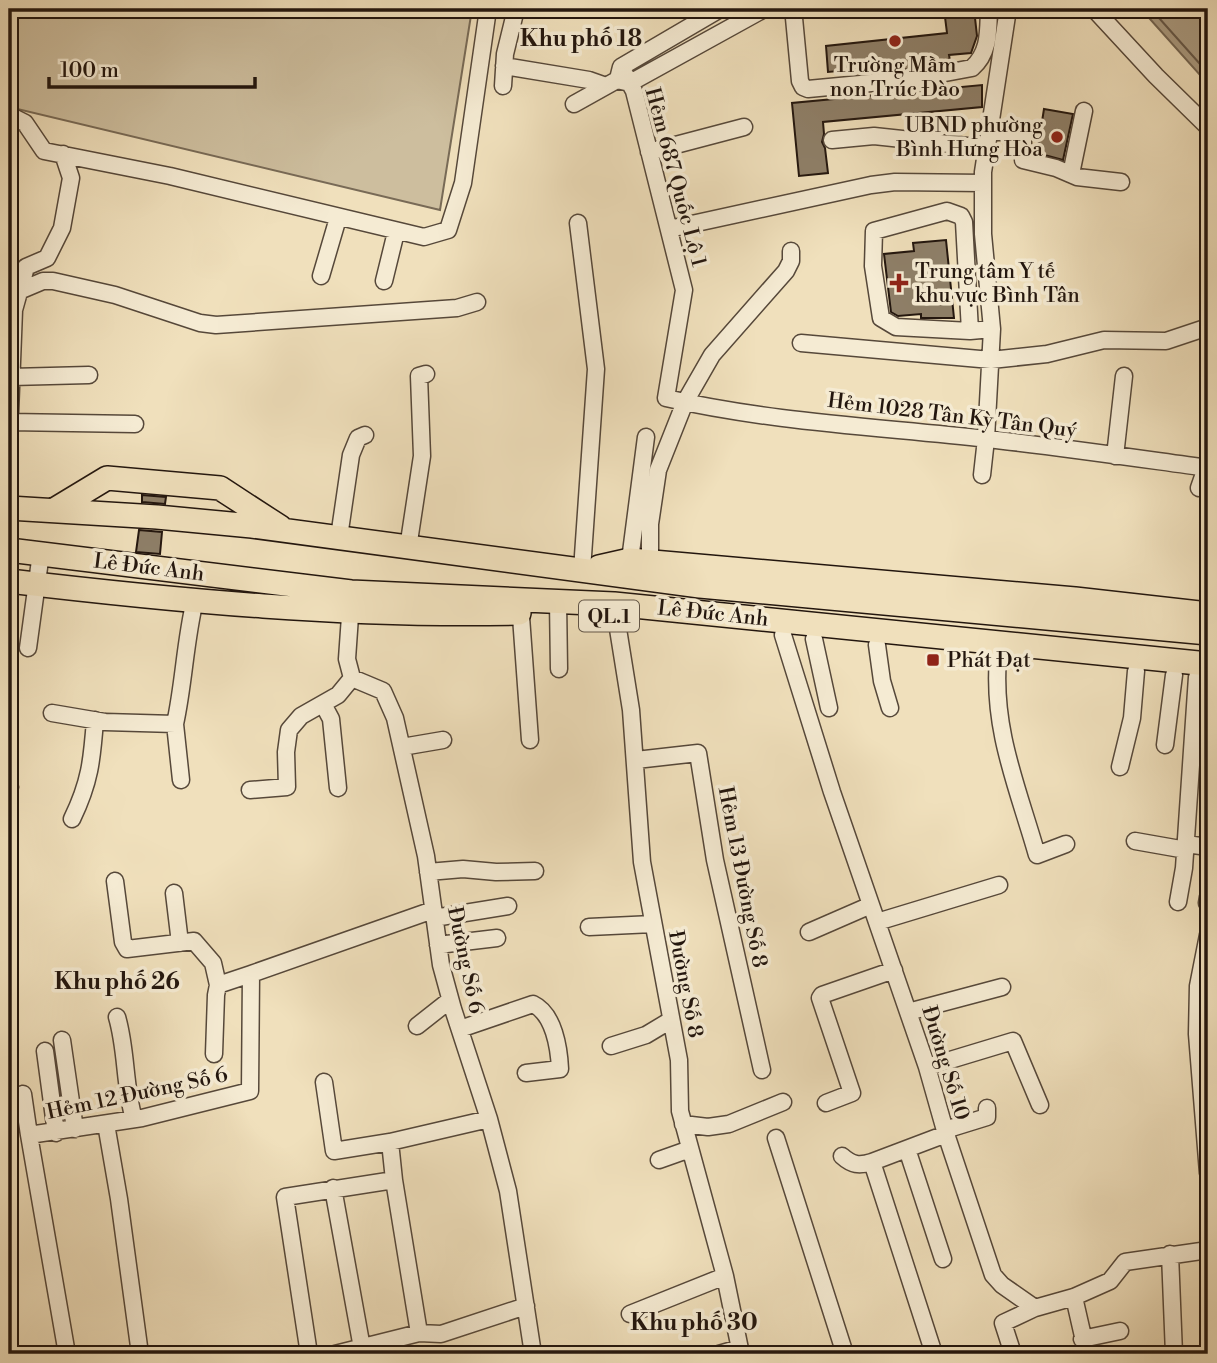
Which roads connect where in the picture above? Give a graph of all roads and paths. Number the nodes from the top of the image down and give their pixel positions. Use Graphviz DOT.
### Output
graph roads {
  1 [pos="488,9"];
  2 [pos="516,9"];
  3 [pos="720,9"];
  4 [pos="764,9"];
  5 [pos="796,9"];
  6 [pos="989,9"];
  7 [pos="1008,9"];
  8 [pos="1094,9"];
  9 [pos="671,38"];
  10 [pos="681,54"];
  11 [pos="504,66"];
  12 [pos="619,79"];
  13 [pos="503,86"];
  14 [pos="574,104"];
  15 [pos="1084,111"];
  16 [pos="9,115"];
  17 [pos="744,127"];
  18 [pos="1208,127"];
  19 [pos="832,140"];
  20 [pos="987,140"];
  21 [pos="649,152"];
  22 [pos="63,154"];
  23 [pos="1071,174"];
  24 [pos="983,183"];
  25 [pos="1121,183"];
  26 [pos="338,218"];
  27 [pos="578,223"];
  28 [pos="668,229"];
  29 [pos="396,232"];
  30 [pos="791,251"];
  31 [pos="321,276"];
  32 [pos="384,281"];
  33 [pos="18,292"];
  34 [pos="477,302"];
  35 [pos="1208,327"];
  36 [pos="992,329"];
  37 [pos="970,331"];
  38 [pos="801,343"];
  39 [pos="11,346"];
  40 [pos="991,360"];
  41 [pos="426,374"];
  42 [pos="89,375"];
  43 [pos="1124,376"];
  44 [pos="11,377"];
  45 [pos="688,403"];
  46 [pos="9,422"];
  47 [pos="135,424"];
  48 [pos="365,435"];
  49 [pos="646,437"];
  50 [pos="9,439"];
  51 [pos="986,439"];
  52 [pos="1115,456"];
  53 [pos="1207,468"];
  54 [pos="982,475"];
  55 [pos="1199,488"];
  56 [pos="9,508"];
  57 [pos="54,510"];
  58 [pos="289,532"];
  59 [pos="340,537"];
  60 [pos="408,548"];
  61 [pos="9,550"];
  62 [pos="41,554"];
  63 [pos="640,561"];
  64 [pos="582,570"];
  65 [pos="9,581"];
  66 [pos="38,584"];
  67 [pos="195,600"];
  68 [pos="351,601"];
  69 [pos="1028,606"];
  70 [pos="520,607"];
  71 [pos="559,607"];
  72 [pos="615,610"];
  73 [pos="1208,614"];
  74 [pos="1208,633"];
  75 [pos="783,635"];
  76 [pos="814,639"];
  77 [pos="877,645"];
  78 [pos="28,648"];
  79 [pos="998,658"];
  80 [pos="559,669"];
  81 [pos="1136,671"];
  82 [pos="1205,673"];
  83 [pos="1174,675"];
  84 [pos="352,678"];
  85 [pos="323,704"];
  86 [pos="829,708"];
  87 [pos="891,708"];
  88 [pos="52,713"];
  89 [pos="95,720"];
  90 [pos="175,724"];
  91 [pos="443,740"];
  92 [pos="530,740"];
  93 [pos="1165,745"];
  94 [pos="402,747"];
  95 [pos="636,761"];
  96 [pos="1120,767"];
  97 [pos="181,780"];
  98 [pos="338,788"];
  99 [pos="250,790"];
  100 [pos="72,819"];
  101 [pos="1135,841"];
  102 [pos="1066,844"];
  103 [pos="1186,847"];
  104 [pos="1208,847"];
  105 [pos="428,872"];
  106 [pos="535,872"];
  107 [pos="115,880"];
  108 [pos="999,885"];
  109 [pos="174,893"];
  110 [pos="1178,902"];
  111 [pos="872,905"];
  112 [pos="508,906"];
  113 [pos="433,914"];
  114 [pos="877,922"];
  115 [pos="653,924"];
  116 [pos="589,927"];
  117 [pos="809,932"];
  118 [pos="1208,935"];
  119 [pos="497,938"];
  120 [pos="180,943"];
  121 [pos="438,945"];
  122 [pos="894,970"];
  123 [pos="251,974"];
  124 [pos="218,985"];
  125 [pos="1002,987"];
  126 [pos="1203,987"];
  127 [pos="450,1000"];
  128 [pos="908,1012"];
  129 [pos="117,1017"];
  130 [pos="671,1020"];
  131 [pos="417,1026"];
  132 [pos="460,1029"];
  133 [pos="62,1040"];
  134 [pos="611,1046"];
  135 [pos="46,1051"];
  136 [pos="214,1054"];
  137 [pos="927,1067"];
  138 [pos="762,1070"];
  139 [pos="526,1073"];
  140 [pos="324,1082"];
  141 [pos="23,1094"];
  142 [pos="783,1102"];
  143 [pos="827,1104"];
  144 [pos="1040,1105"];
  145 [pos="987,1108"];
  146 [pos="26,1118"];
  147 [pos="134,1119"];
  148 [pos="489,1119"];
  149 [pos="9,1120"];
  150 [pos="106,1124"];
  151 [pos="683,1124"];
  152 [pos="75,1129"];
  153 [pos="946,1132"];
  154 [pos="56,1133"];
  155 [pos="29,1135"];
  156 [pos="776,1138"];
  157 [pos="390,1142"];
  158 [pos="690,1149"];
  159 [pos="907,1149"];
  160 [pos="842,1156"];
  161 [pos="659,1160"];
  162 [pos="872,1162"];
  163 [pos="1208,1173"];
  164 [pos="394,1180"];
  165 [pos="333,1188"];
  166 [pos="1208,1250"];
  167 [pos="1170,1254"];
  168 [pos="943,1259"];
  169 [pos="725,1276"];
  170 [pos="1074,1297"];
  171 [pos="526,1306"];
  172 [pos="1035,1308"];
  173 [pos="630,1314"];
  174 [pos="1120,1331"];
  175 [pos="419,1333"];
  176 [pos="1084,1347"];
  177 [pos="362,1348"];
  178 [pos="389,1348"];
  179 [pos="741,1351"];
  180 [pos="67,1354"];
  181 [pos="140,1354"];
  182 [pos="309,1354"];
  183 [pos="335,1354"];
  184 [pos="533,1354"];
  185 [pos="719,1354"];
  186 [pos="845,1354"];
  187 [pos="934,1354"];
  188 [pos="1013,1354"];
  189 [pos="1174,1354"];
  1 -- 29 [label="street"];
  2 -- 11 [label="street"];
  3 -- 9 [label="street"];
  4 -- 10 [label="street"];
  5 -- 6 [label="street"];
  7 -- 20 [label="street"];
  8 -- 18 [label="street"];
  9 -- 10 [label="street"];
  9 -- 12 [label="street"];
  10 -- 12 [label="street"];
  11 -- 12 [label="street"];
  11 -- 13 [label="street"];
  12 -- 14 [label="street"];
  12 -- 21 [label="street, Hẻm 687 Quốc Lộ 1"];
  15 -- 23 [label="street"];
  16 -- 22 [label="street"];
  17 -- 21 [label="street"];
  19 -- 20 [label="street"];
  20 -- 23 [label="street"];
  20 -- 24 [label="street"];
  21 -- 28 [label="street, Hẻm 687 Quốc Lộ 1"];
  22 -- 26 [label="street"];
  22 -- 33 [label="street"];
  23 -- 25 [label="street"];
  24 -- 28 [label="street"];
  24 -- 36 [label="street"];
  26 -- 29 [label="street"];
  26 -- 31 [label="street"];
  27 -- 64 [label="street"];
  28 -- 45 [label="street, Hẻm 687 Quốc Lộ 1"];
  29 -- 32 [label="street"];
  30 -- 45 [label="street"];
  33 -- 34 [label="street"];
  33 -- 39 [label="street"];
  35 -- 40 [label="street"];
  36 -- 37 [label="street"];
  36 -- 40 [label="street"];
  37 -- 37 [label="street"];
  38 -- 40 [label="street"];
  39 -- 44 [label="street"];
  40 -- 51 [label="street"];
  41 -- 60 [label="street"];
  42 -- 44 [label="street"];
  43 -- 52 [label="street"];
  44 -- 46 [label="street"];
  45 -- 51 [label="street, Hẻm 1028 Tân Kỳ Tân Quý"];
  45 -- 63 [label="street"];
  46 -- 47 [label="street"];
  46 -- 50 [label="street"];
  48 -- 59 [label="street"];
  49 -- 63 [label="street"];
  51 -- 52 [label="street, Hẻm 1028 Tân Kỳ Tân Quý"];
  51 -- 54 [label="street"];
  52 -- 53 [label="street, Hẻm 1028 Tân Kỳ Tân Quý"];
  53 -- 55 [label="street"];
  56 -- 57 [label="highway, Lê Đức Anh / QL.1"];
  57 -- 58 [label="highway, Lê Đức Anh / QL.1"];
  57 -- 58 [label="highway, Lê Đức Anh / QL.1"];
  58 -- 59 [label="highway, Lê Đức Anh / QL.1"];
  59 -- 60 [label="highway, Lê Đức Anh / QL.1"];
  60 -- 64 [label="highway, Lê Đức Anh / QL.1"];
  61 -- 62 [label="highway, Lê Đức Anh / QL.1"];
  62 -- 66 [label="street"];
  62 -- 68 [label="highway, Lê Đức Anh / QL.1"];
  63 -- 64 [label="highway, QL.1"];
  63 -- 69 [label="highway, Lê Đức Anh / QL.1"];
  64 -- 69 [label="highway, Lê Đức Anh / QL.1"];
  65 -- 66 [label="highway, Lê Đức Anh / QL.1"];
  66 -- 67 [label="highway, Lê Đức Anh / QL.1"];
  66 -- 78 [label="street"];
  67 -- 68 [label="highway, Lê Đức Anh / QL.1"];
  67 -- 90 [label="street"];
  68 -- 70 [label="highway, Lê Đức Anh / QL.1"];
  68 -- 84 [label="street"];
  69 -- 73 [label="highway, Lê Đức Anh / QL.1"];
  69 -- 74 [label="highway, Lê Đức Anh / QL.1"];
  70 -- 71 [label="highway, Lê Đức Anh / QL.1"];
  70 -- 92 [label="street"];
  71 -- 72 [label="highway, Lê Đức Anh / QL.1"];
  71 -- 80 [label="street"];
  72 -- 75 [label="highway, Lê Đức Anh / QL.1"];
  72 -- 82 [label="highway, Lê Đức Anh / QL.1"];
  72 -- 95 [label="street, Đường Số 8"];
  75 -- 76 [label="highway, Lê Đức Anh / QL.1"];
  75 -- 111 [label="street, Đường Số 10"];
  76 -- 77 [label="highway, Lê Đức Anh / QL.1"];
  76 -- 86 [label="street"];
  77 -- 79 [label="highway, Lê Đức Anh / QL.1"];
  77 -- 87 [label="street"];
  79 -- 81 [label="highway, Lê Đức Anh / QL.1"];
  79 -- 102 [label="street"];
  81 -- 83 [label="highway, Lê Đức Anh / QL.1"];
  81 -- 96 [label="street"];
  82 -- 83 [label="highway, Lê Đức Anh / QL.1"];
  82 -- 103 [label="street"];
  83 -- 93 [label="street"];
  84 -- 85 [label="street"];
  84 -- 94 [label="street, Đường Số 6"];
  85 -- 98 [label="street"];
  85 -- 99 [label="street"];
  88 -- 89 [label="street"];
  89 -- 90 [label="street"];
  89 -- 100 [label="street"];
  90 -- 97 [label="street"];
  91 -- 94 [label="street"];
  94 -- 105 [label="street, Đường Số 6"];
  95 -- 115 [label="street, Đường Số 8"];
  95 -- 138 [label="street, Hẻm 13 Đường Số 8"];
  101 -- 103 [label="street"];
  103 -- 104 [label="street"];
  103 -- 110 [label="street"];
  105 -- 106 [label="street"];
  105 -- 113 [label="street, Đường Số 6"];
  107 -- 120 [label="street"];
  108 -- 114 [label="street"];
  109 -- 120 [label="street"];
  111 -- 114 [label="street, Đường Số 10"];
  111 -- 117 [label="street"];
  112 -- 113 [label="street"];
  113 -- 121 [label="street, Đường Số 6"];
  113 -- 123 [label="street"];
  114 -- 122 [label="street, Đường Số 10"];
  115 -- 116 [label="street"];
  115 -- 130 [label="street, Đường Số 8"];
  118 -- 126 [label="street"];
  119 -- 121 [label="street"];
  120 -- 124 [label="street"];
  121 -- 127 [label="street, Đường Số 6"];
  122 -- 128 [label="street, Đường Số 10"];
  122 -- 143 [label="street"];
  123 -- 124 [label="street"];
  123 -- 147 [label="street, Hẻm 12 Đường Số 6"];
  124 -- 136 [label="street"];
  125 -- 128 [label="street"];
  126 -- 163 [label="street"];
  127 -- 131 [label="street"];
  127 -- 132 [label="street, Đường Số 6"];
  128 -- 137 [label="street, Đường Số 10"];
  129 -- 147 [label="street"];
  130 -- 134 [label="street"];
  130 -- 151 [label="street, Đường Số 8"];
  132 -- 139 [label="street"];
  132 -- 148 [label="street, Đường Số 6"];
  133 -- 152 [label="street"];
  135 -- 154 [label="street"];
  137 -- 144 [label="street"];
  137 -- 153 [label="street, Đường Số 10"];
  140 -- 157 [label="street"];
  141 -- 146 [label="street"];
  142 -- 151 [label="street"];
  145 -- 153 [label="street"];
  146 -- 149 [label="street"];
  146 -- 155 [label="street"];
  147 -- 150 [label="street, Hẻm 12 Đường Số 6"];
  148 -- 157 [label="street"];
  148 -- 171 [label="street, Đường Số 6"];
  150 -- 152 [label="street, Hẻm 12 Đường Số 6"];
  150 -- 181 [label="street"];
  151 -- 158 [label="street, Đường Số 8"];
  152 -- 154 [label="street, Hẻm 12 Đường Số 6"];
  153 -- 159 [label="street"];
  153 -- 172 [label="street, Đường Số 10"];
  154 -- 155 [label="street, Hẻm 12 Đường Số 6"];
  155 -- 180 [label="street, Hẻm 12 Đường Số 6"];
  156 -- 186 [label="street"];
  157 -- 164 [label="street"];
  158 -- 161 [label="street"];
  158 -- 169 [label="street, Đường Số 8"];
  159 -- 162 [label="street"];
  159 -- 168 [label="street"];
  160 -- 162 [label="street"];
  162 -- 187 [label="street"];
  164 -- 165 [label="street"];
  164 -- 175 [label="street"];
  165 -- 177 [label="street"];
  165 -- 182 [label="street"];
  166 -- 167 [label="street"];
  167 -- 170 [label="street"];
  167 -- 189 [label="street"];
  169 -- 173 [label="street"];
  169 -- 179 [label="street, Đường Số 8"];
  170 -- 172 [label="street"];
  170 -- 176 [label="street"];
  171 -- 175 [label="street"];
  171 -- 184 [label="street, Đường Số 6"];
  172 -- 188 [label="street"];
  174 -- 176 [label="street"];
  175 -- 178 [label="street"];
  177 -- 178 [label="street"];
  177 -- 183 [label="street"];
  179 -- 185 [label="street"];
}
